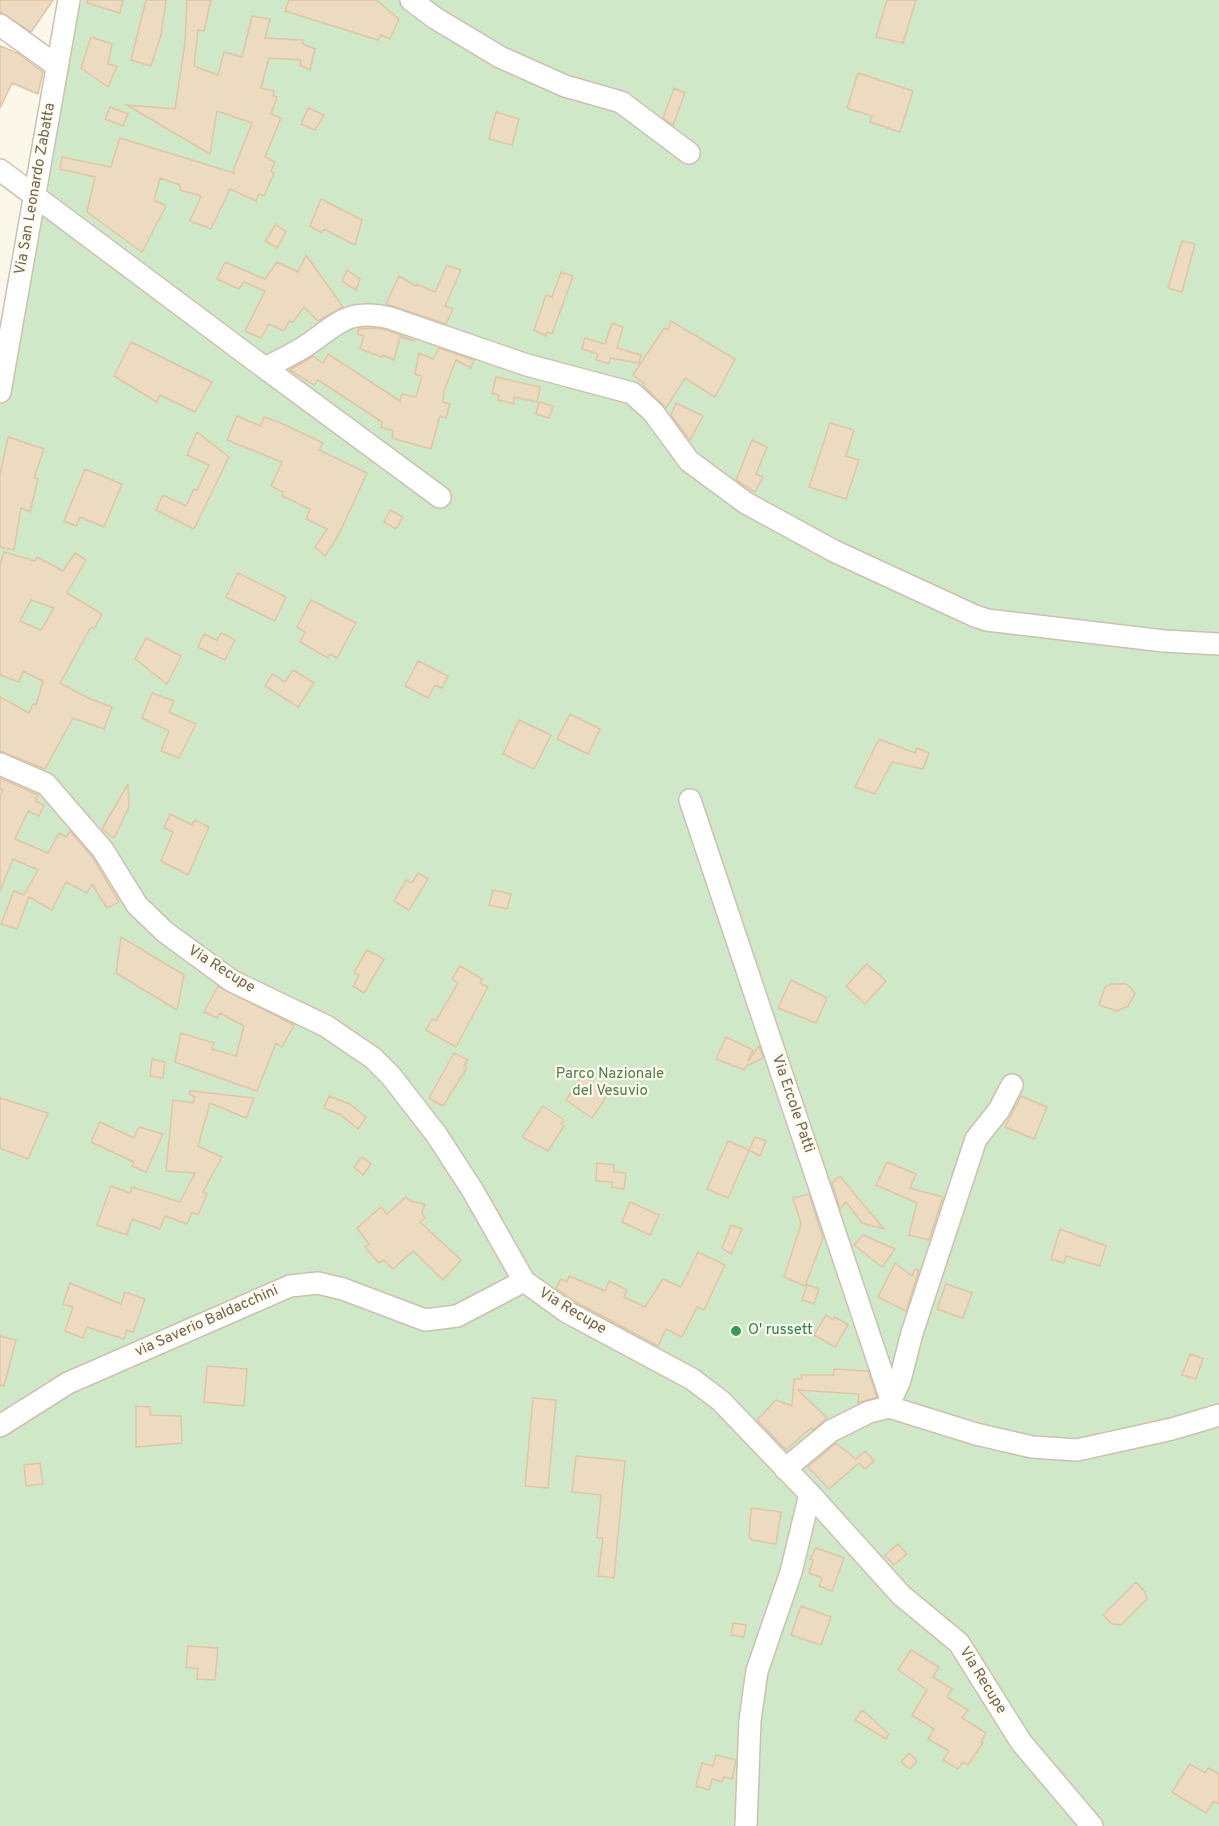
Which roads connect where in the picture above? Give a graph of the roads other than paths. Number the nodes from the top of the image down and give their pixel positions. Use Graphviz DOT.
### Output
graph roads {
  1 [pos="69,0"];
  2 [pos="411,0"];
  3 [pos="0,25"];
  4 [pos="57,66"];
  5 [pos="689,153"];
  6 [pos="0,170"];
  7 [pos="37,196"];
  8 [pos="7,312"];
  9 [pos="265,368"];
  10 [pos="1,385"];
  11 [pos="440,497"];
  12 [pos="1219,644"];
  13 [pos="0,764"];
  14 [pos="690,800"];
  15 [pos="1012,1085"];
  16 [pos="524,1281"];
  17 [pos="890,1404"];
  18 [pos="1219,1414"];
  19 [pos="0,1426"];
  20 [pos="785,1469"];
  21 [pos="810,1494"];
  22 [pos="746,1826"];
  23 [pos="1092,1826"];
  1 -- 4 [label="street, Via San Leonardo Zabatta"];
  2 -- 5 [label="street"];
  3 -- 4 [label="street"];
  4 -- 7 [label="street, Via San Leonardo Zabatta"];
  6 -- 7 [label="street"];
  7 -- 8 [label="street, Via San Leonardo Zabatta"];
  7 -- 9 [label="street"];
  8 -- 10 [label="street, Via San Leonardo Zabatta"];
  9 -- 11 [label="street"];
  9 -- 12 [label="street"];
  13 -- 16 [label="street, Via Recupe"];
  14 -- 17 [label="street, Via Ercole Patti"];
  15 -- 17 [label="street"];
  16 -- 19 [label="street, via Saverio Baldacchini"];
  16 -- 20 [label="street, Via Recupe"];
  17 -- 18 [label="street"];
  17 -- 20 [label="street"];
  20 -- 21 [label="street, Via Recupe"];
  21 -- 22 [label="street"];
  21 -- 23 [label="street, Via Recupe"];
}
